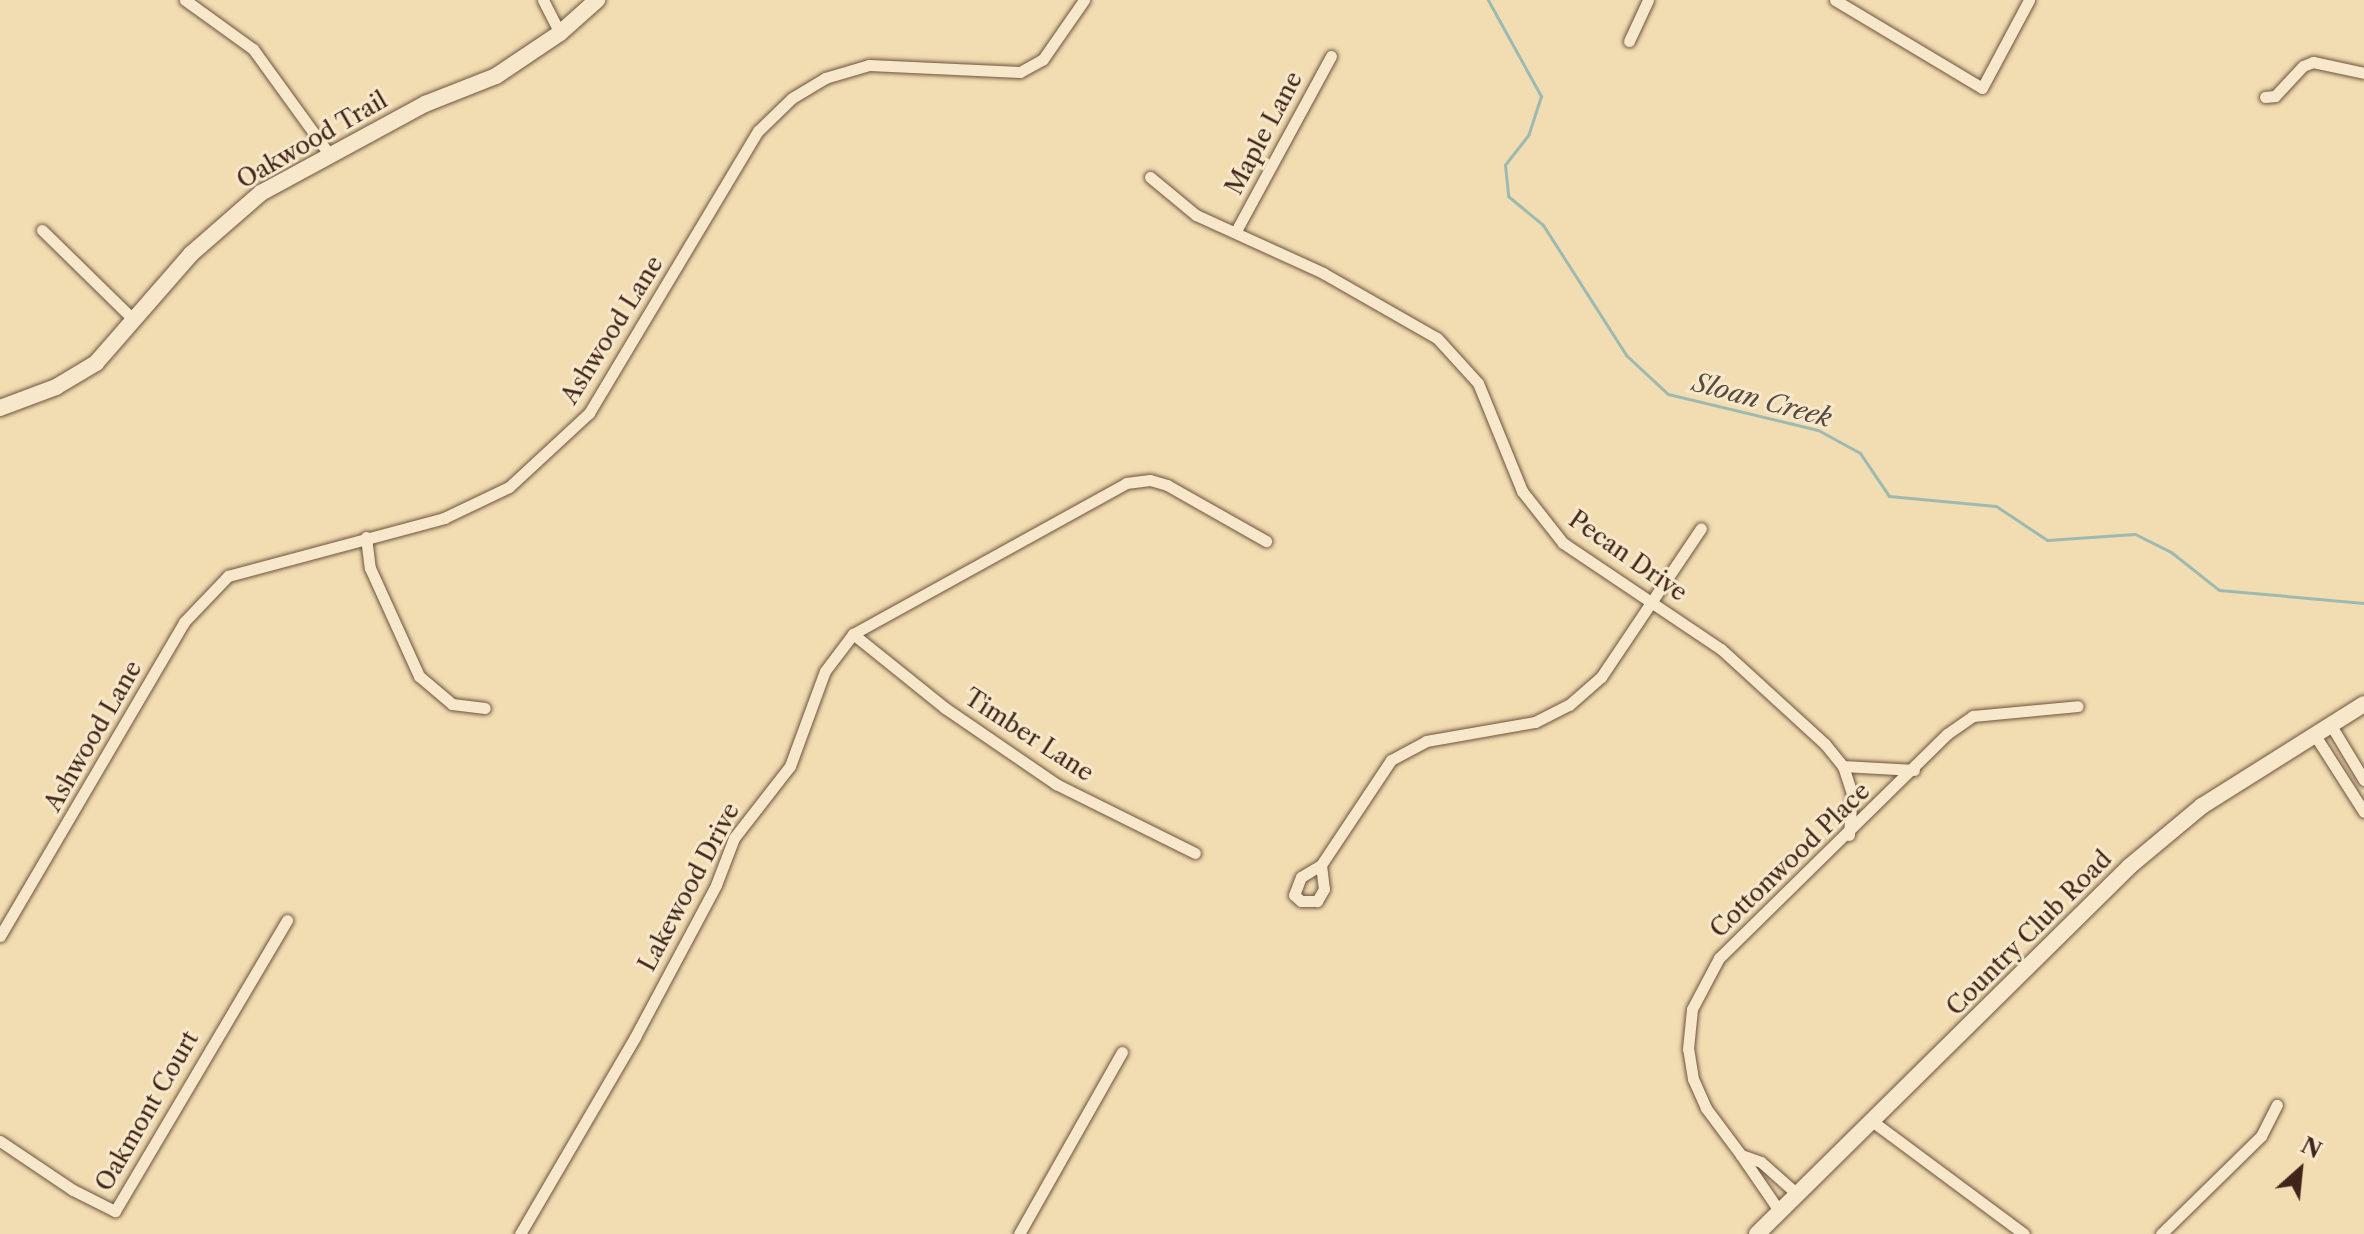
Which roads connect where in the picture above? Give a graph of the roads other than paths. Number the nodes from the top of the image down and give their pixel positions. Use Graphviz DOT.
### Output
graph roads {
  1 [pos="185,0"];
  2 [pos="543,0"];
  3 [pos="597,0"];
  4 [pos="1084,0"];
  5 [pos="1648,0"];
  6 [pos="1835,0"];
  7 [pos="2029,0"];
  8 [pos="560,33"];
  9 [pos="1629,41"];
  10 [pos="1331,56"];
  11 [pos="2364,73"];
  12 [pos="2265,97"];
  13 [pos="329,154"];
  14 [pos="1150,177"];
  15 [pos="42,230"];
  16 [pos="1236,231"];
  17 [pos="134,320"];
  18 [pos="0,408"];
  19 [pos="1701,528"];
  20 [pos="366,537"];
  21 [pos="1266,541"];
  22 [pos="1653,602"];
  23 [pos="853,634"];
  24 [pos="2364,704"];
  25 [pos="2078,706"];
  26 [pos="485,708"];
  27 [pos="2332,727"];
  28 [pos="2316,737"];
  29 [pos="1843,766"];
  30 [pos="1914,770"];
  31 [pos="2364,780"];
  32 [pos="2364,812"];
  33 [pos="1849,835"];
  34 [pos="1195,853"];
  35 [pos="1321,865"];
  36 [pos="287,920"];
  37 [pos="0,936"];
  38 [pos="1122,1052"];
  39 [pos="2277,1105"];
  40 [pos="1872,1121"];
  41 [pos="0,1141"];
  42 [pos="1741,1155"];
  43 [pos="1797,1194"];
  44 [pos="1780,1212"];
  45 [pos="520,1234"];
  46 [pos="1019,1234"];
  47 [pos="1757,1234"];
  48 [pos="2024,1234"];
  49 [pos="2161,1234"];
  1 -- 13 [label="street"];
  2 -- 8 [label="street"];
  3 -- 8 [label="main road, Oakwood Trail"];
  4 -- 20 [label="street, Ashwood Lane"];
  5 -- 9 [label="street"];
  6 -- 7 [label="street"];
  8 -- 13 [label="main road, Oakwood Trail"];
  10 -- 16 [label="street, Maple Lane"];
  11 -- 12 [label="street"];
  13 -- 17 [label="main road, Oakwood Trail"];
  14 -- 16 [label="street, Pecan Drive"];
  15 -- 17 [label="street"];
  16 -- 22 [label="street, Pecan Drive"];
  17 -- 18 [label="main road, Oakwood Trail"];
  19 -- 22 [label="street"];
  20 -- 26 [label="street"];
  20 -- 37 [label="street, Ashwood Lane"];
  21 -- 23 [label="street, Lakewood Drive"];
  22 -- 29 [label="street, Pecan Drive"];
  22 -- 35 [label="street"];
  23 -- 34 [label="street, Timber Lane"];
  23 -- 45 [label="street, Lakewood Drive"];
  24 -- 27 [label="main road, Country Club Road"];
  25 -- 30 [label="street, Cottonwood Place"];
  27 -- 28 [label="main road, Country Club Road"];
  27 -- 31 [label="street"];
  28 -- 32 [label="street"];
  28 -- 40 [label="main road, Country Club Road"];
  29 -- 30 [label="street"];
  29 -- 33 [label="street"];
  30 -- 33 [label="street, Cottonwood Place"];
  33 -- 42 [label="street, Cottonwood Place"];
  36 -- 41 [label="street, Oakmont Court"];
  38 -- 46 [label="street"];
  39 -- 49 [label="street"];
  40 -- 43 [label="main road, Country Club Road"];
  40 -- 48 [label="street"];
  42 -- 43 [label="street, Cottonwood Place"];
  42 -- 44 [label="street, Cottonwood Place"];
  43 -- 44 [label="main road, Country Club Road"];
  44 -- 47 [label="main road, Country Club Road"];
}
